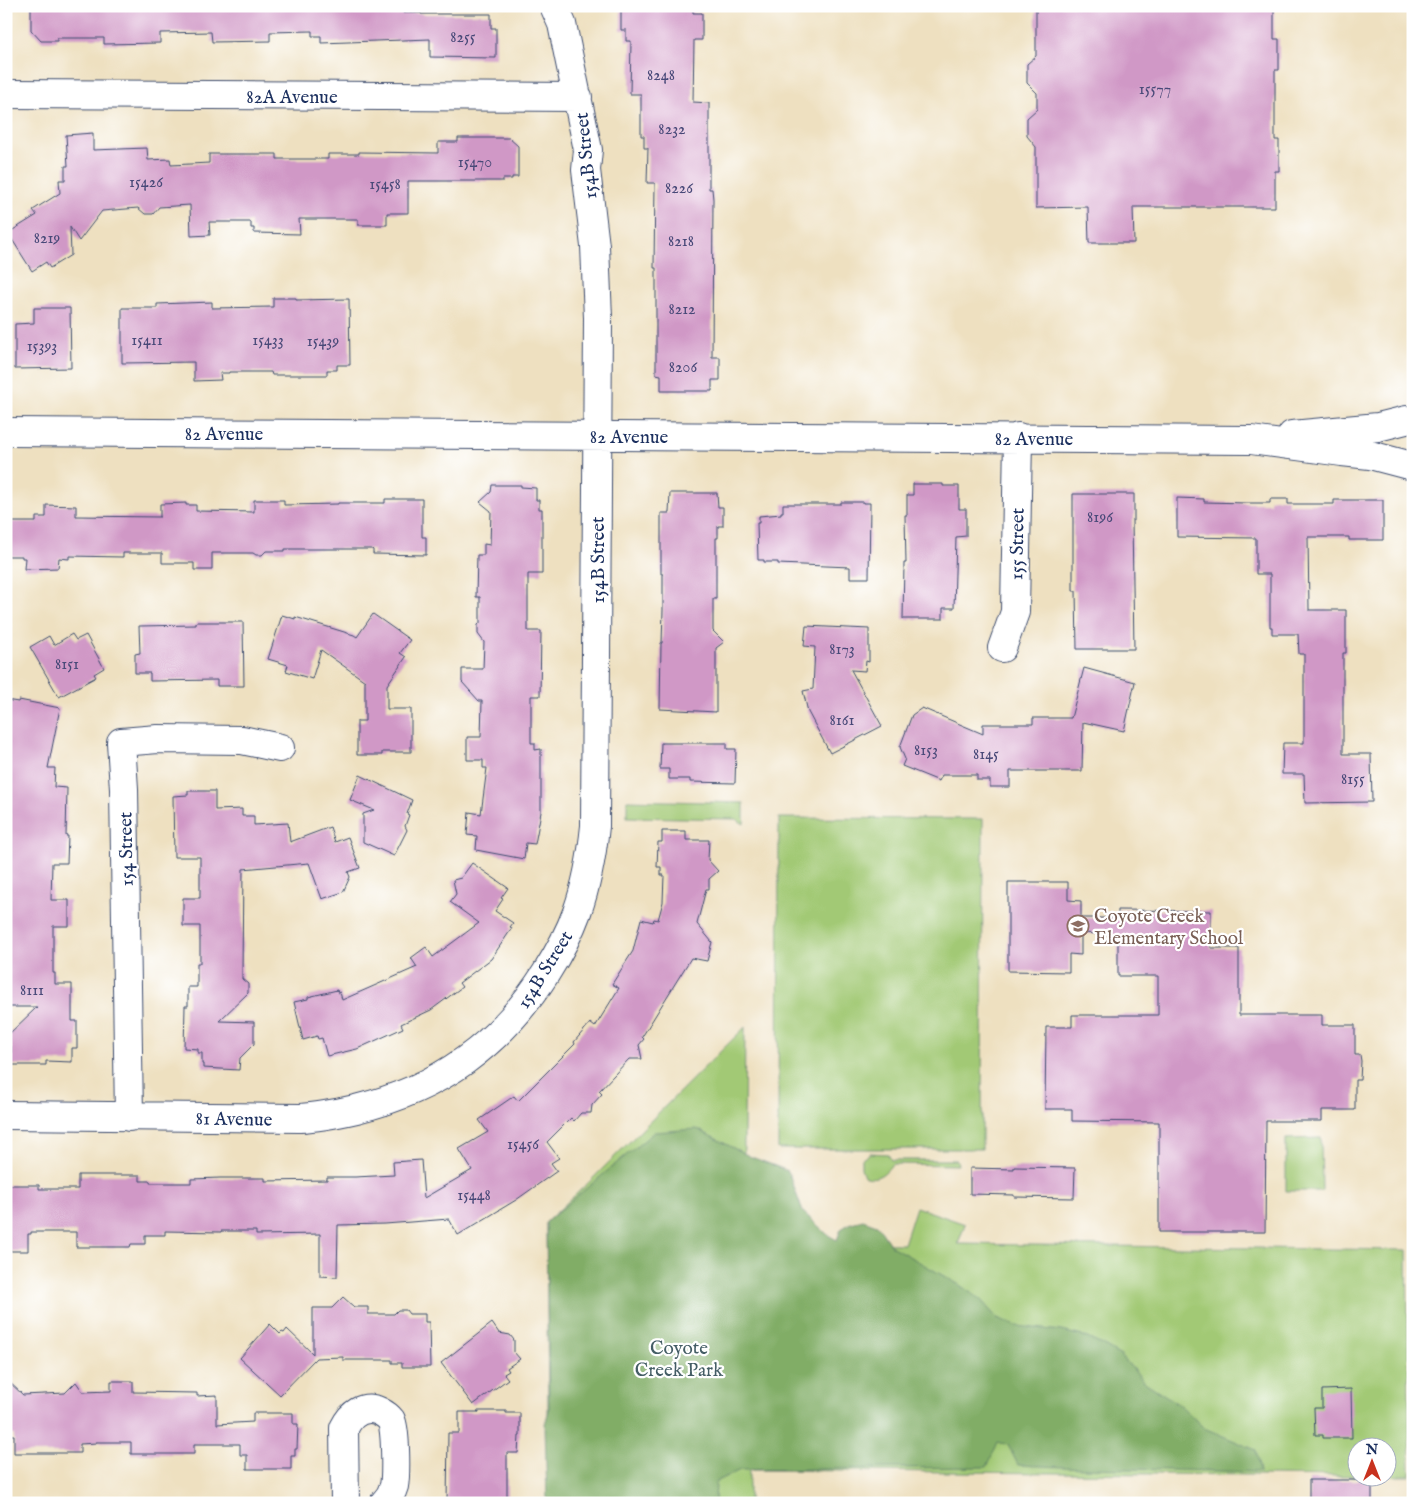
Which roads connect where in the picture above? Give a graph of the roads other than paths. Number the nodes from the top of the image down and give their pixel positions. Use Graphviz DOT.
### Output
graph roads {
  1 [pos="554,6"];
  2 [pos="6,94"];
  3 [pos="578,97"];
  4 [pos="1411,415"];
  5 [pos="6,432"];
  6 [pos="599,436"];
  7 [pos="1018,438"];
  8 [pos="1251,440"];
  9 [pos="1410,468"];
  10 [pos="1002,648"];
  11 [pos="280,748"];
  12 [pos="452,1070"];
  13 [pos="6,1115"];
  14 [pos="129,1116"];
  15 [pos="344,1503"];
  16 [pos="384,1503"];
  1 -- 3 [label="street, 154B Street"];
  2 -- 3 [label="street, 82A Avenue"];
  3 -- 6 [label="street, 154B Street"];
  4 -- 8 [label="street, 82 Avenue"];
  4 -- 9 [label="street"];
  5 -- 6 [label="street, 82 Avenue"];
  6 -- 7 [label="street, 82 Avenue"];
  6 -- 12 [label="street, 154B Street"];
  7 -- 8 [label="street, 82 Avenue"];
  7 -- 10 [label="street, 155 Street"];
  8 -- 9 [label="street, 82 Avenue"];
  11 -- 14 [label="street, 154 Street"];
  12 -- 14 [label="street, 81 Avenue"];
  13 -- 14 [label="street, 81 Avenue"];
  15 -- 16 [label="street"];
}
